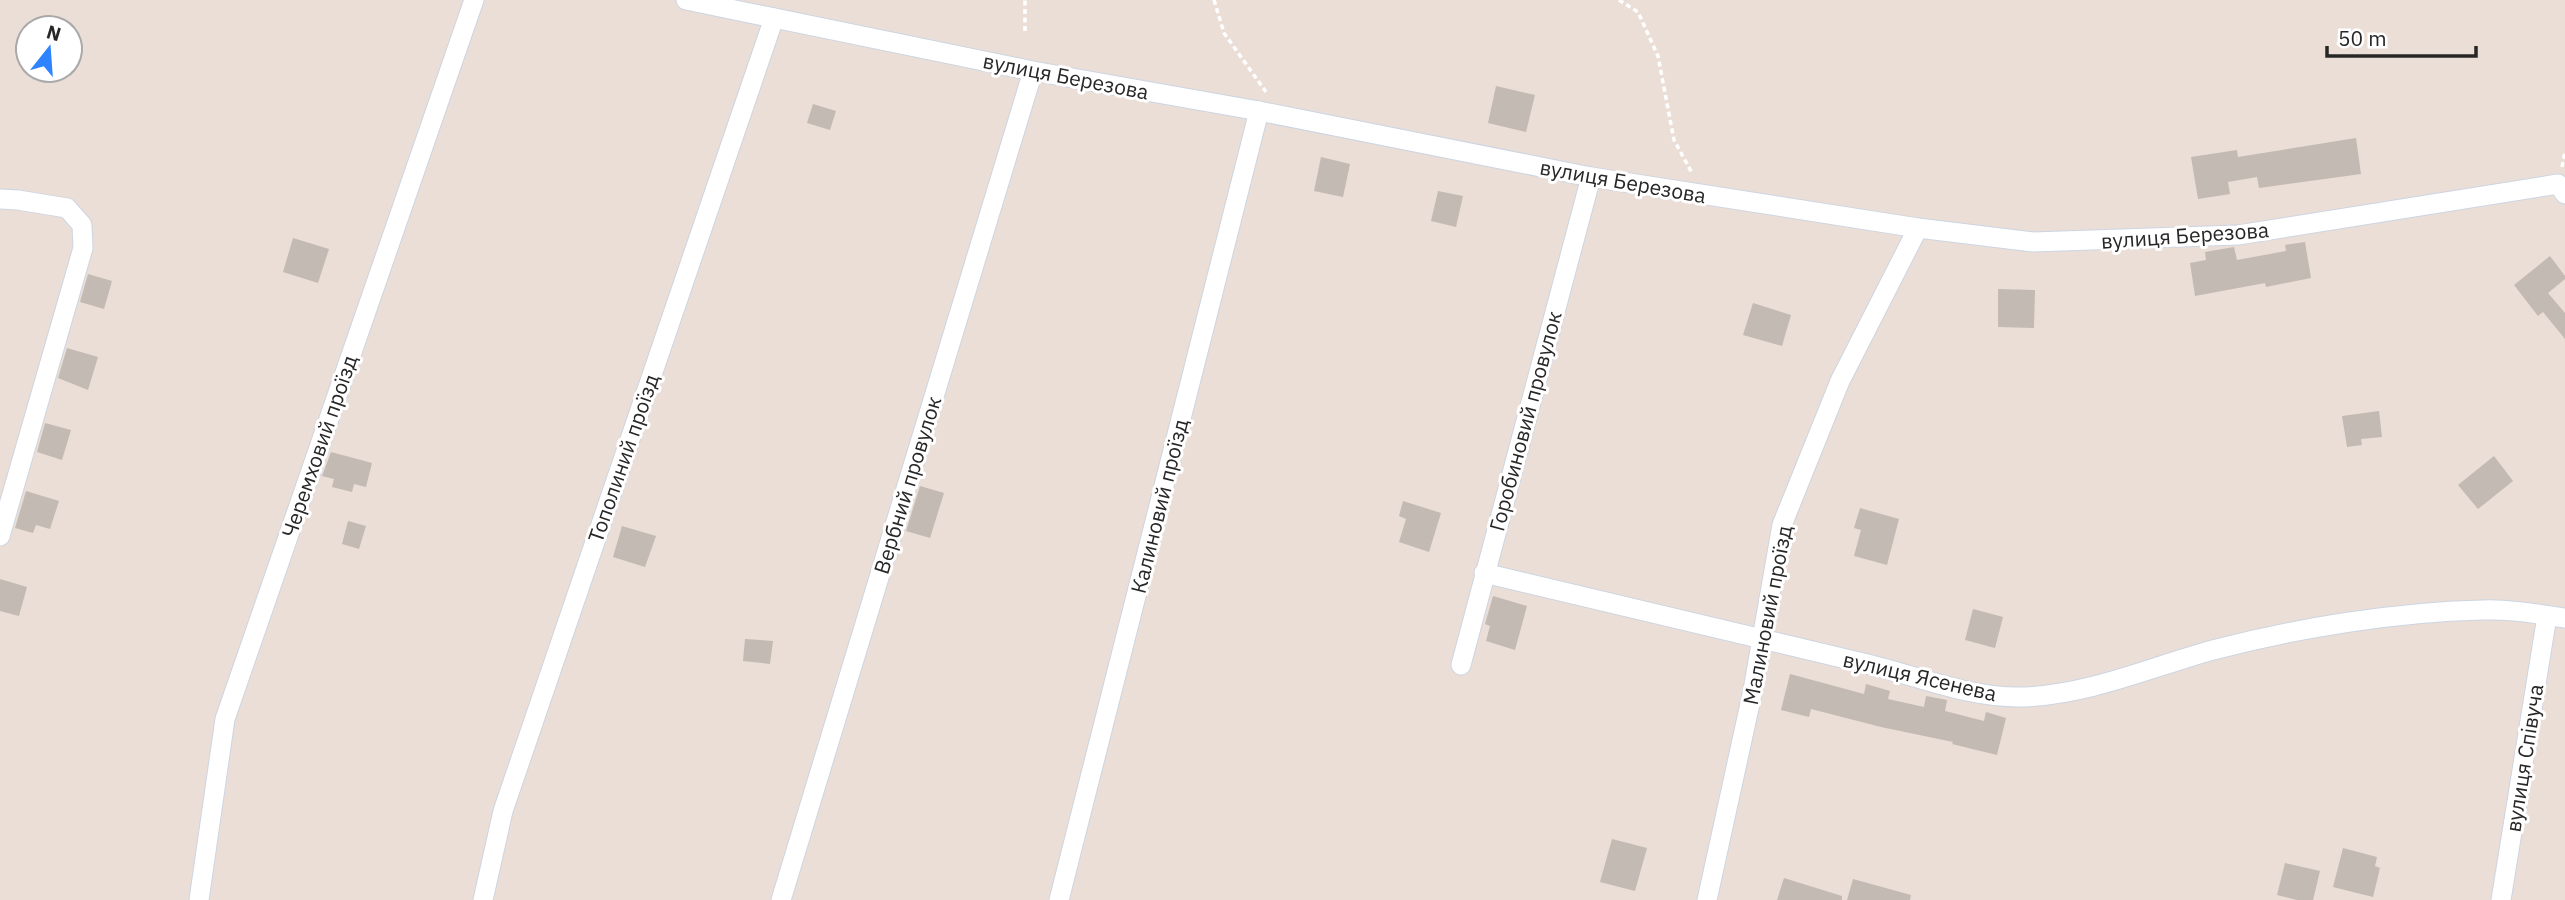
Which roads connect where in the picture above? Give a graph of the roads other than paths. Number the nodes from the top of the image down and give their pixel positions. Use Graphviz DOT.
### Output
graph roads {
  1 [pos="474,0"];
  2 [pos="686,0"];
  3 [pos="774,18"];
  4 [pos="1033,71"];
  5 [pos="1259,111"];
  6 [pos="1591,177"];
  7 [pos="2565,194"];
  8 [pos="0,199"];
  9 [pos="1918,228"];
  10 [pos="0,536"];
  11 [pos="1484,573"];
  12 [pos="2556,617"];
  13 [pos="1763,639"];
  14 [pos="1461,666"];
  15 [pos="199,900"];
  16 [pos="483,900"];
  17 [pos="781,900"];
  18 [pos="1059,900"];
  19 [pos="1707,900"];
  20 [pos="2501,900"];
  1 -- 15 [label="street, Черемховий проїзд"];
  2 -- 3 [label="street, вулиця Березова"];
  3 -- 4 [label="street, вулиця Березова"];
  3 -- 16 [label="street, Тополиний проїзд"];
  4 -- 5 [label="street, вулиця Березова"];
  4 -- 17 [label="street, Вербний провулок"];
  5 -- 6 [label="street, вулиця Березова"];
  5 -- 18 [label="street, Калиновий проїзд"];
  6 -- 9 [label="street, вулиця Березова"];
  6 -- 11 [label="street, Горобиновий провулок"];
  7 -- 9 [label="street, вулиця Березова"];
  8 -- 10 [label="street"];
  9 -- 13 [label="street, Малиновий проїзд"];
  11 -- 13 [label="street, вулиця Ясенева"];
  11 -- 14 [label="street, Горобиновий провулок"];
  12 -- 13 [label="street, вулиця Ясенева"];
  12 -- 20 [label="street, вулиця Співуча"];
  13 -- 19 [label="street, Малиновий проїзд"];
}
